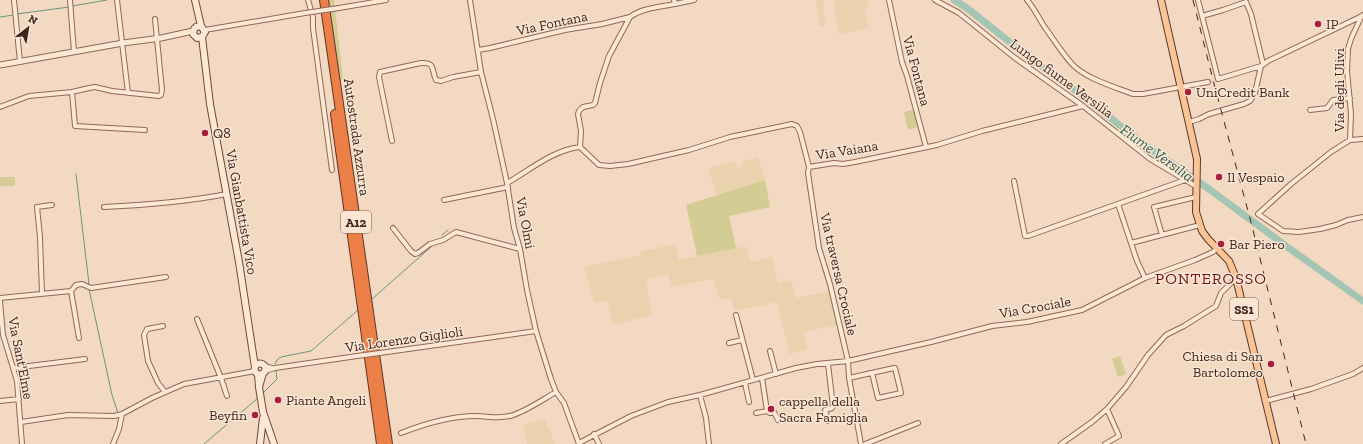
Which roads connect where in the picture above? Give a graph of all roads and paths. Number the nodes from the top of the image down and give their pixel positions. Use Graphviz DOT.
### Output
graph roads {
  1 [pos="14,0"];
  2 [pos="117,0"];
  3 [pos="195,0"];
  4 [pos="308,0"];
  5 [pos="319,0"];
  6 [pos="324,0"];
  7 [pos="386,0"];
  8 [pos="470,0"];
  9 [pos="694,0"];
  10 [pos="889,0"];
  11 [pos="936,0"];
  12 [pos="1027,0"];
  13 [pos="1161,0"];
  14 [pos="1198,0"];
  15 [pos="675,2"];
  16 [pos="70,4"];
  17 [pos="1202,16"];
  18 [pos="1362,16"];
  19 [pos="630,18"];
  20 [pos="155,19"];
  21 [pos="199,32"];
  22 [pos="157,39"];
  23 [pos="123,43"];
  24 [pos="478,50"];
  25 [pos="74,52"];
  26 [pos="20,62"];
  27 [pos="0,65"];
  28 [pos="1262,65"];
  29 [pos="481,72"];
  30 [pos="1208,82"];
  31 [pos="1181,87"];
  32 [pos="72,92"];
  33 [pos="128,92"];
  34 [pos="1350,98"];
  35 [pos="1083,106"];
  36 [pos="0,107"];
  37 [pos="1310,110"];
  38 [pos="1188,122"];
  39 [pos="146,130"];
  40 [pos="1363,139"];
  41 [pos="1350,140"];
  42 [pos="392,141"];
  43 [pos="926,146"];
  44 [pos="580,147"];
  45 [pos="809,167"];
  46 [pos="332,170"];
  47 [pos="1185,180"];
  48 [pos="1014,181"];
  49 [pos="507,185"];
  50 [pos="1197,186"];
  51 [pos="227,194"];
  52 [pos="1196,197"];
  53 [pos="444,200"];
  54 [pos="1118,204"];
  55 [pos="52,205"];
  56 [pos="104,207"];
  57 [pos="1363,217"];
  58 [pos="1200,225"];
  59 [pos="393,228"];
  60 [pos="1162,235"];
  61 [pos="1131,243"];
  62 [pos="1217,248"];
  63 [pos="520,249"];
  64 [pos="166,277"];
  65 [pos="1145,278"];
  66 [pos="1236,278"];
  67 [pos="70,291"];
  68 [pos="42,294"];
  69 [pos="0,299"];
  70 [pos="736,315"];
  71 [pos="197,319"];
  72 [pos="163,326"];
  73 [pos="536,331"];
  74 [pos="79,338"];
  75 [pos="742,340"];
  76 [pos="729,343"];
  77 [pos="770,351"];
  78 [pos="85,359"];
  79 [pos="848,362"];
  80 [pos="828,364"];
  81 [pos="13,368"];
  82 [pos="1363,368"];
  83 [pos="260,370"];
  84 [pos="872,373"];
  85 [pos="776,374"];
  86 [pos="221,378"];
  87 [pos="762,378"];
  88 [pos="849,378"];
  89 [pos="753,380"];
  90 [pos="745,383"];
  91 [pos="165,392"];
  92 [pos="556,392"];
  93 [pos="700,395"];
  94 [pos="227,396"];
  95 [pos="20,399"];
  96 [pos="0,401"];
  97 [pos="1266,401"];
  98 [pos="749,402"];
  99 [pos="1107,409"];
  100 [pos="767,411"];
  101 [pos="263,412"];
  102 [pos="756,413"];
  103 [pos="122,414"];
  104 [pos="778,420"];
  105 [pos="828,421"];
  106 [pos="21,422"];
  107 [pos="918,423"];
  108 [pos="401,433"];
  109 [pos="594,434"];
  110 [pos="579,443"];
  111 [pos="22,444"];
  112 [pos="113,444"];
  113 [pos="260,444"];
  114 [pos="274,444"];
  115 [pos="381,444"];
  116 [pos="388,444"];
  117 [pos="599,444"];
  118 [pos="709,444"];
  119 [pos="861,444"];
  120 [pos="864,444"];
  121 [pos="1061,444"];
  122 [pos="1105,444"];
  123 [pos="1276,444"];
  1 -- 26 [label="street"];
  2 -- 23 [label="street"];
  3 -- 21 [label="main road, Via Gianbattista Vico"];
  4 -- 46 [label="street"];
  5 -- 115 [label="highway, Autostrada Azzurra / A12"];
  6 -- 116 [label="highway, Autostrada Azzurra / A12"];
  7 -- 21 [label="street, bridge"];
  8 -- 24 [label="street, Via Olmi"];
  9 -- 15 [label="street"];
  10 -- 43 [label="street, Via Fontana"];
  11 -- 35 [label="street, Lungo fiume Versilia"];
  12 -- 31 [label="street"];
  13 -- 31 [label="main road, SS1"];
  14 -- 17 [label="street"];
  15 -- 19 [label="street, Via Fontana"];
  16 -- 25 [label="street"];
  17 -- 28 [label="street"];
  17 -- 28 [label="street"];
  18 -- 28 [label="street"];
  18 -- 34 [label="street, Via degli Ulivi"];
  19 -- 24 [label="street, Via Fontana"];
  19 -- 44 [label="street"];
  20 -- 22 [label="street"];
  21 -- 22 [label="street"];
  21 -- 51 [label="main road, Via Gianbattista Vico"];
  22 -- 23 [label="street"];
  22 -- 33 [label="street"];
  23 -- 25 [label="street"];
  23 -- 33 [label="street"];
  24 -- 29 [label="street, Via Olmi"];
  25 -- 26 [label="street"];
  26 -- 27 [label="street"];
  28 -- 38 [label="street"];
  29 -- 42 [label="street"];
  29 -- 49 [label="street, Via Olmi"];
  30 -- 31 [label="street"];
  31 -- 38 [label="main road, SS1"];
  32 -- 33 [label="street"];
  32 -- 36 [label="street"];
  32 -- 39 [label="street"];
  34 -- 37 [label="street"];
  34 -- 41 [label="street, Via degli Ulivi"];
  35 -- 43 [label="street, Via Vaiana"];
  35 -- 47 [label="street, Lungo fiume Versilia"];
  38 -- 50 [label="main road, SS1"];
  40 -- 41 [label="street"];
  41 -- 57 [label="street"];
  43 -- 45 [label="street, Via Vaiana"];
  44 -- 45 [label="street, Via Vaiana"];
  44 -- 49 [label="street"];
  45 -- 79 [label="street, Via traversa Crociale"];
  47 -- 50 [label="street, Lungo fiume Versilia"];
  47 -- 54 [label="street"];
  48 -- 54 [label="street"];
  49 -- 53 [label="street"];
  49 -- 63 [label="street, Via Olmi"];
  50 -- 52 [label="main road, SS1"];
  51 -- 56 [label="street"];
  51 -- 83 [label="main road, Via Gianbattista Vico"];
  52 -- 58 [label="main road, SS1"];
  52 -- 60 [label="street"];
  54 -- 61 [label="street"];
  55 -- 68 [label="street"];
  58 -- 60 [label="street"];
  58 -- 62 [label="main road, SS1"];
  59 -- 63 [label="street"];
  60 -- 61 [label="street"];
  61 -- 65 [label="street"];
  62 -- 65 [label="street, Via Crociale"];
  62 -- 66 [label="main road, SS1"];
  63 -- 73 [label="street, Via Olmi"];
  64 -- 67 [label="street"];
  65 -- 79 [label="street, Via Crociale"];
  66 -- 97 [label="main road, SS1"];
  66 -- 99 [label="street"];
  67 -- 68 [label="street"];
  67 -- 74 [label="street"];
  68 -- 69 [label="street"];
  69 -- 81 [label="street, Via Sant'Elme"];
  70 -- 75 [label="street"];
  71 -- 86 [label="street"];
  72 -- 91 [label="street"];
  73 -- 83 [label="street, Via Lorenzo Giglioli, bridge"];
  73 -- 92 [label="street, Via Olmi"];
  75 -- 76 [label="street"];
  75 -- 89 [label="street"];
  77 -- 85 [label="street"];
  78 -- 81 [label="street"];
  79 -- 80 [label="street, Via Crociale"];
  79 -- 88 [label="street"];
  80 -- 85 [label="street, Via Crociale"];
  80 -- 105 [label="street"];
  81 -- 95 [label="street, Via Sant'Elme"];
  82 -- 97 [label="street"];
  83 -- 86 [label="street, Via Lorenzo Giglioli"];
  83 -- 101 [label="main road, Via Gianbattista Vico"];
  84 -- 84 [label="street"];
  84 -- 88 [label="street"];
  85 -- 87 [label="street, Via Crociale"];
  86 -- 91 [label="street, Via Lorenzo Giglioli"];
  86 -- 94 [label="street"];
  87 -- 89 [label="street, Via Crociale"];
  87 -- 100 [label="street"];
  88 -- 119 [label="street"];
  89 -- 90 [label="street, Via Crociale"];
  90 -- 93 [label="street, Via Crociale"];
  90 -- 98 [label="street"];
  91 -- 103 [label="street, Via Lorenzo Giglioli"];
  92 -- 108 [label="street"];
  92 -- 110 [label="street, Via Olmi"];
  93 -- 109 [label="street, Via Crociale"];
  93 -- 118 [label="street"];
  95 -- 96 [label="street"];
  95 -- 106 [label="street, Via Sant'Elme"];
  97 -- 123 [label="main road, SS1"];
  99 -- 121 [label="street"];
  99 -- 122 [label="street"];
  100 -- 102 [label="street"];
  100 -- 104 [label="street"];
  101 -- 113 [label="main road"];
  101 -- 114 [label="main road"];
  103 -- 106 [label="street, Via Lorenzo Giglioli"];
  103 -- 112 [label="street"];
  106 -- 111 [label="street, Via Sant'Elme"];
  107 -- 120 [label="street"];
  109 -- 110 [label="street, Via Crociale"];
  109 -- 117 [label="street"];
}
